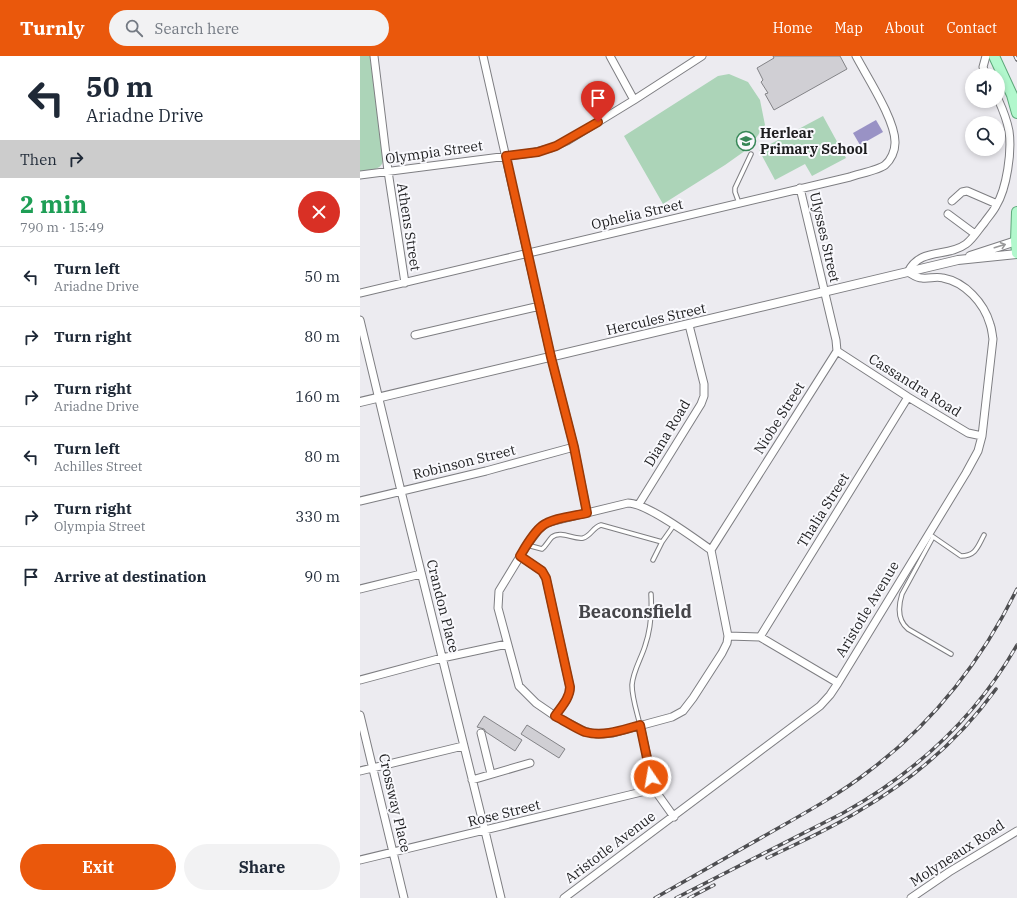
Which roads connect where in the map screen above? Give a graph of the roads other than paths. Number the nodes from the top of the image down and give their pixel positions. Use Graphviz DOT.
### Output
graph roads {
  1 [pos="374,56"];
  2 [pos="483,56"];
  3 [pos="610,56"];
  4 [pos="702,56"];
  5 [pos="856,56"];
  6 [pos="986,56"];
  7 [pos="994,56"];
  8 [pos="983,68"];
  9 [pos="634,100"];
  10 [pos="1002,108"];
  11 [pos="1017,113"];
  12 [pos="751,154"];
  13 [pos="506,156"];
  14 [pos="388,171"];
  15 [pos="360,175"];
  16 [pos="800,188"];
  17 [pos="952,201"];
  18 [pos="739,203"];
  19 [pos="997,204"];
  20 [pos="1017,212"];
  21 [pos="948,214"];
  22 [pos="975,234"];
  23 [pos="1016,241"];
  24 [pos="528,254"];
  25 [pos="1017,254"];
  26 [pos="958,260"];
  27 [pos="908,272"];
  28 [pos="405,283"];
  29 [pos="824,292"];
  30 [pos="360,293"];
  31 [pos="540,306"];
  32 [pos="360,320"];
  33 [pos="689,325"];
  34 [pos="415,336"];
  35 [pos="837,351"];
  36 [pos="551,357"];
  37 [pos="908,397"];
  38 [pos="379,398"];
  39 [pos="360,402"];
  40 [pos="982,436"];
  41 [pos="574,447"];
  42 [pos="400,491"];
  43 [pos="360,501"];
  44 [pos="639,504"];
  45 [pos="587,513"];
  46 [pos="674,525"];
  47 [pos="984,535"];
  48 [pos="931,536"];
  49 [pos="662,542"];
  50 [pos="527,545"];
  51 [pos="710,550"];
  52 [pos="520,556"];
  53 [pos="653,560"];
  54 [pos="421,574"];
  55 [pos="360,589"];
  56 [pos="651,594"];
  57 [pos="728,636"];
  58 [pos="760,636"];
  59 [pos="507,644"];
  60 [pos="951,654"];
  61 [pos="442,658"];
  62 [pos="360,680"];
  63 [pos="838,683"];
  64 [pos="360,715"];
  65 [pos="555,716"];
  66 [pos="640,725"];
  67 [pos="481,733"];
  68 [pos="463,746"];
  69 [pos="530,763"];
  70 [pos="373,767"];
  71 [pos="360,771"];
  72 [pos="491,774"];
  73 [pos="472,780"];
  74 [pos="654,790"];
  75 [pos="674,817"];
  76 [pos="485,830"];
  77 [pos="1017,831"];
  78 [pos="393,852"];
  79 [pos="360,860"];
  80 [pos="404,898"];
  81 [pos="500,898"];
  82 [pos="564,898"];
  83 [pos="911,898"];
  1 -- 14 [label="street, Athens Street"];
  2 -- 13 [label="street"];
  3 -- 9 [label="street"];
  4 -- 9 [label="street, Olympia Street"];
  5 -- 16 [label="street, Ophelia Street"];
  6 -- 8 [label="street"];
  7 -- 11 [label="main road"];
  9 -- 13 [label="street, Olympia Street"];
  10 -- 19 [label="street"];
  12 -- 18 [label="lane"];
  13 -- 14 [label="street, Olympia Street"];
  13 -- 24 [label="street"];
  14 -- 15 [label="street, Olympia Street"];
  14 -- 28 [label="street, Athens Street"];
  16 -- 18 [label="street, Ophelia Street"];
  16 -- 29 [label="street, Ulysses Street"];
  17 -- 19 [label="street"];
  18 -- 24 [label="street, Ophelia Street"];
  19 -- 22 [label="street"];
  20 -- 23 [label="main road"];
  21 -- 22 [label="street"];
  22 -- 27 [label="street"];
  23 -- 25 [label="main road"];
  26 -- 23 [label="street, Hercules Street, one-way"];
  24 -- 28 [label="street, Ophelia Street"];
  24 -- 31 [label="street"];
  25 -- 26 [label="street, Hercules Street"];
  26 -- 27 [label="street, Hercules Street"];
  27 -- 29 [label="street, Hercules Street"];
  27 -- 40 [label="street, Aristotle Avenue"];
  28 -- 30 [label="street, Ophelia Street"];
  29 -- 33 [label="street, Hercules Street"];
  29 -- 35 [label="street"];
  31 -- 34 [label="street"];
  31 -- 36 [label="street"];
  32 -- 38 [label="street, Crandon Place"];
  33 -- 36 [label="street, Hercules Street"];
  33 -- 44 [label="street, Diana Road"];
  35 -- 37 [label="street, Cassandra Road"];
  35 -- 51 [label="street, Niobe Street"];
  36 -- 38 [label="street, Hercules Street"];
  36 -- 41 [label="street"];
  37 -- 40 [label="street, Cassandra Road"];
  37 -- 58 [label="street, Thalia Street"];
  38 -- 39 [label="street, Hercules Street"];
  38 -- 42 [label="street, Crandon Place"];
  40 -- 48 [label="street, Aristotle Avenue"];
  41 -- 42 [label="street, Robinson Street"];
  41 -- 45 [label="street"];
  42 -- 43 [label="street, Robinson Street"];
  42 -- 54 [label="street, Crandon Place"];
  44 -- 45 [label="street"];
  44 -- 46 [label="street"];
  45 -- 50 [label="street"];
  46 -- 49 [label="lane"];
  46 -- 51 [label="street"];
  47 -- 48 [label="lane"];
  48 -- 60 [label="lane"];
  48 -- 63 [label="street, Aristotle Avenue"];
  49 -- 50 [label="lane"];
  49 -- 53 [label="lane"];
  50 -- 52 [label="street"];
  51 -- 57 [label="street"];
  52 -- 59 [label="street"];
  52 -- 65 [label="street"];
  54 -- 55 [label="street"];
  54 -- 61 [label="street, Crandon Place"];
  56 -- 66 [label="lane"];
  57 -- 58 [label="street"];
  57 -- 66 [label="street"];
  58 -- 63 [label="street"];
  59 -- 61 [label="street"];
  59 -- 65 [label="street"];
  61 -- 62 [label="street"];
  61 -- 68 [label="street, Crandon Place"];
  63 -- 75 [label="street, Aristotle Avenue"];
  64 -- 70 [label="street, Crossway Place"];
  65 -- 66 [label="street"];
  66 -- 74 [label="street"];
  67 -- 72 [label="street"];
  68 -- 70 [label="street"];
  68 -- 73 [label="street, Crandon Place"];
  69 -- 72 [label="street"];
  70 -- 71 [label="street"];
  70 -- 78 [label="street, Crossway Place"];
  72 -- 73 [label="street"];
  73 -- 76 [label="street, Crandon Place"];
  74 -- 75 [label="street"];
  74 -- 76 [label="street, Rose Street"];
  75 -- 82 [label="street, Aristotle Avenue"];
  76 -- 78 [label="street, Rose Street"];
  76 -- 81 [label="street, Crandon Place"];
  77 -- 83 [label="street, Molyneaux Road"];
  78 -- 79 [label="street, Rose Street"];
  78 -- 80 [label="street, Crossway Place"];
}
